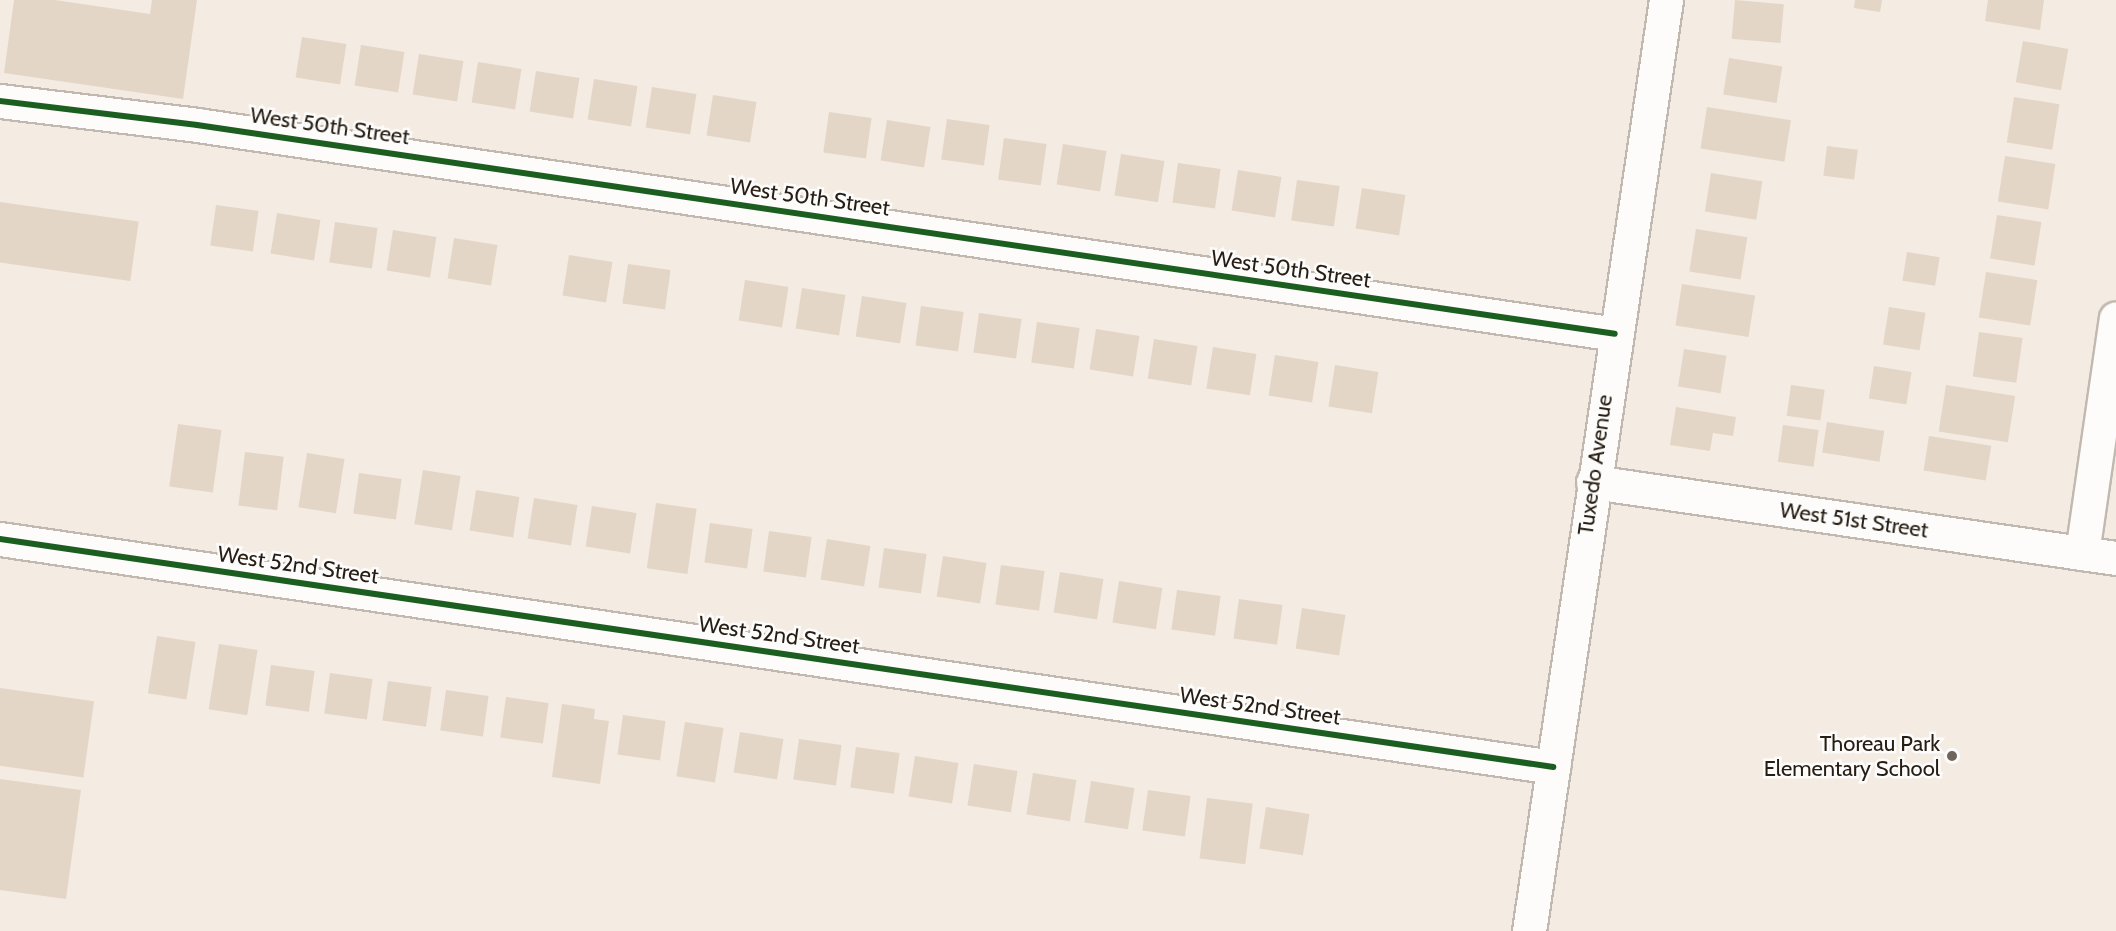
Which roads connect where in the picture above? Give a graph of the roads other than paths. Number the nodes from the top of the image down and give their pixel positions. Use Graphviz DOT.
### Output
graph roads {
  1 [pos="1666,0"];
  2 [pos="0,101"];
  3 [pos="2116,318"];
  4 [pos="1615,334"];
  5 [pos="1593,482"];
  6 [pos="0,539"];
  7 [pos="2082,553"];
  8 [pos="2116,558"];
  9 [pos="1553,767"];
  10 [pos="1528,931"];
  1 -- 4 [label="street, Tuxedo Avenue"];
  2 -- 4 [label="street, West 50th Street"];
  3 -- 7 [label="street"];
  4 -- 5 [label="street, Tuxedo Avenue"];
  5 -- 7 [label="street, West 51st Street"];
  5 -- 9 [label="street, Tuxedo Avenue"];
  6 -- 9 [label="street, West 52nd Street"];
  7 -- 8 [label="street, West 51st Street"];
  9 -- 10 [label="street, Tuxedo Avenue"];
}
